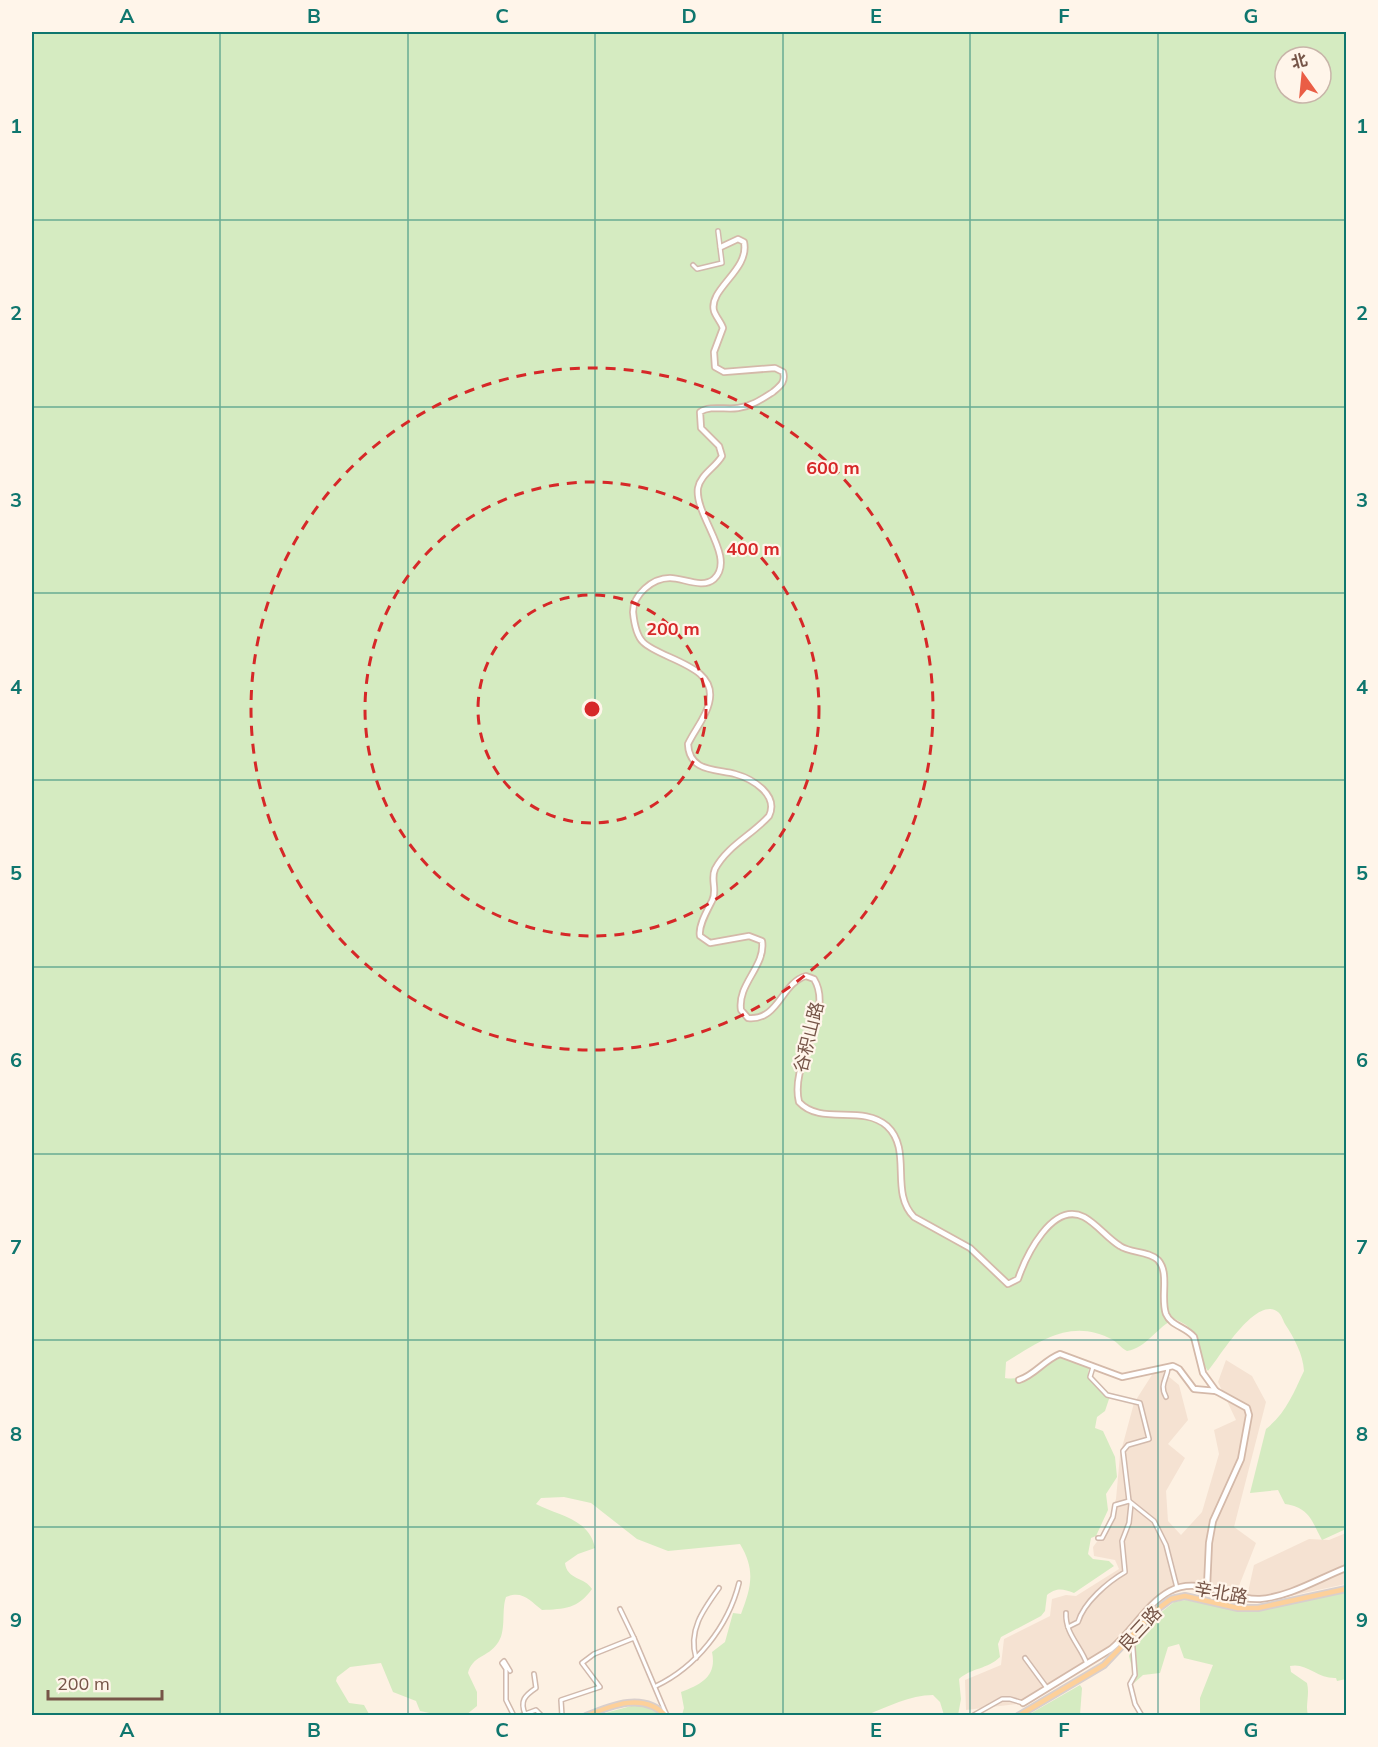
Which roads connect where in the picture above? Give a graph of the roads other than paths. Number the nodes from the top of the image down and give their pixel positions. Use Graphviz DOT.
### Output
graph roads {
  1 [pos="718,231"];
  2 [pos="721,247"];
  3 [pos="693,265"];
  4 [pos="1093,1366"];
  5 [pos="1169,1366"];
  6 [pos="1019,1380"];
  7 [pos="1216,1390"];
  8 [pos="1166,1397"];
  9 [pos="1130,1503"];
  10 [pos="1098,1538"];
  11 [pos="1347,1568"];
  12 [pos="739,1583"];
  13 [pos="1207,1587"];
  14 [pos="719,1588"];
  15 [pos="1177,1588"];
  16 [pos="1347,1589"];
  17 [pos="620,1609"];
  18 [pos="1066,1613"];
  19 [pos="1068,1627"];
  20 [pos="1132,1636"];
  21 [pos="634,1638"];
  22 [pos="696,1658"];
  23 [pos="1025,1658"];
  24 [pos="1088,1665"];
  25 [pos="510,1671"];
  26 [pos="534,1674"];
  27 [pos="656,1686"];
  28 [pos="1047,1688"];
  29 [pos="1023,1703"];
  30 [pos="522,1715"];
  31 [pos="514,1716"];
  32 [pos="542,1716"];
  33 [pos="562,1716"];
  34 [pos="586,1716"];
  35 [pos="667,1716"];
  36 [pos="972,1716"];
  37 [pos="1018,1716"];
  38 [pos="1142,1716"];
  1 -- 2 [label="street"];
  2 -- 3 [label="street"];
  2 -- 7 [label="street, 谷积山路"];
  4 -- 5 [label="street"];
  4 -- 6 [label="street"];
  4 -- 9 [label="street"];
  5 -- 7 [label="street"];
  5 -- 8 [label="street"];
  7 -- 13 [label="street"];
  9 -- 10 [label="street"];
  9 -- 15 [label="street"];
  9 -- 19 [label="street"];
  11 -- 13 [label="street, 辛北路"];
  12 -- 22 [label="street"];
  13 -- 15 [label="street, 辛北路"];
  14 -- 22 [label="street"];
  15 -- 24 [label="street, 辛北路"];
  16 -- 20 [label="main road, 良三路"];
  17 -- 21 [label="street"];
  18 -- 19 [label="street"];
  19 -- 24 [label="street"];
  20 -- 37 [label="main road, 良三路"];
  20 -- 38 [label="street"];
  21 -- 27 [label="street"];
  21 -- 33 [label="street"];
  22 -- 27 [label="street"];
  23 -- 28 [label="street"];
  24 -- 28 [label="street, 辛北路"];
  25 -- 31 [label="street"];
  26 -- 30 [label="street"];
  27 -- 35 [label="street"];
  28 -- 29 [label="street, 辛北路"];
  29 -- 36 [label="street"];
  30 -- 32 [label="street"];
  34 -- 35 [label="main road"];
}
